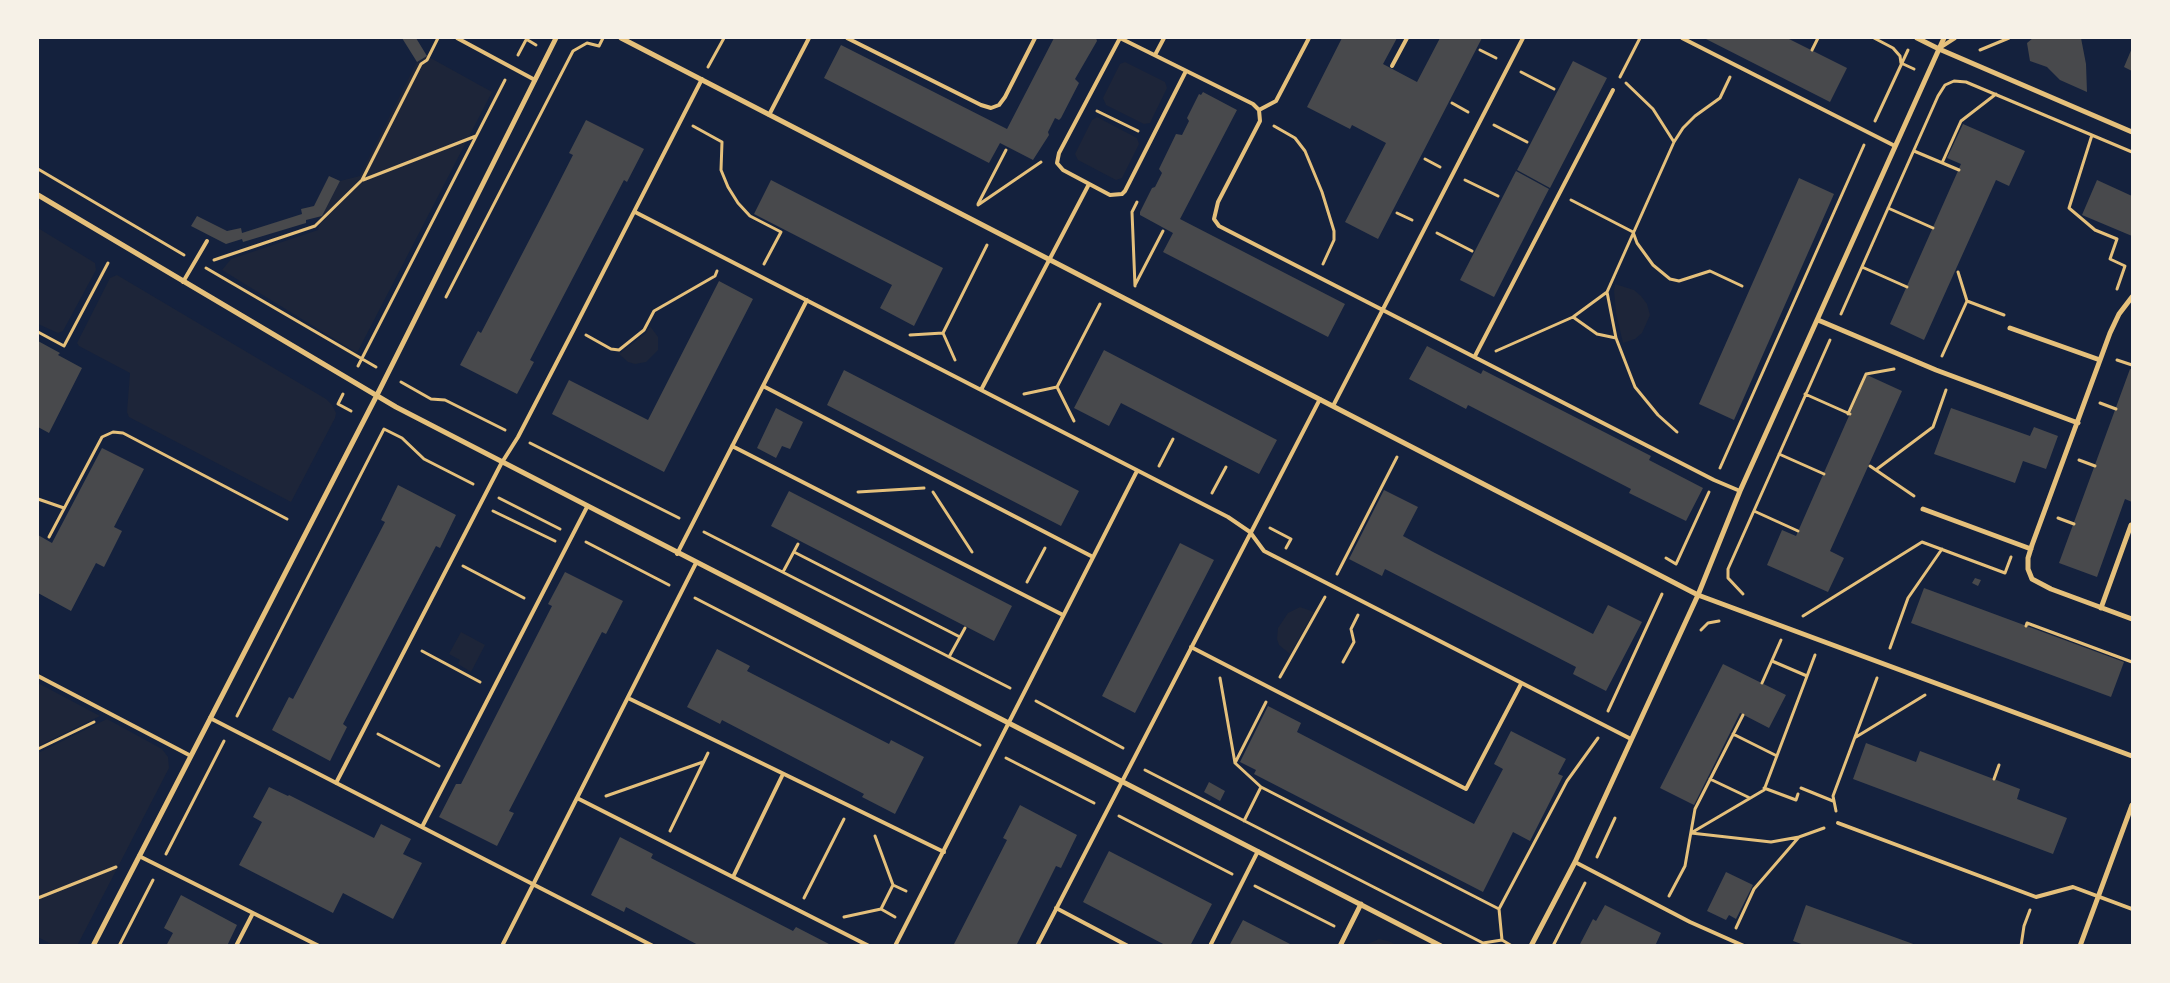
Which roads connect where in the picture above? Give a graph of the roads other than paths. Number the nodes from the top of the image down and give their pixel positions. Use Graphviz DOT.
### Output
graph roads {
  1 [pos="457,38"];
  2 [pos="556,38"];
  3 [pos="621,38"];
  4 [pos="808,38"];
  5 [pos="847,38"];
  6 [pos="1035,38"];
  7 [pos="1120,38"];
  8 [pos="1164,38"];
  9 [pos="1309,38"];
  10 [pos="1407,38"];
  11 [pos="1523,38"];
  12 [pos="1682,38"];
  13 [pos="1917,38"];
  14 [pos="1944,38"];
  15 [pos="1956,38"];
  16 [pos="1939,49"];
  17 [pos="1155,55"];
  18 [pos="1392,66"];
  19 [pos="1186,71"];
  20 [pos="702,78"];
  21 [pos="535,80"];
  22 [pos="1613,90"];
  23 [pos="1259,110"];
  24 [pos="769,115"];
  25 [pos="2132,132"];
  26 [pos="1895,146"];
  27 [pos="1089,184"];
  28 [pos="38,195"];
  29 [pos="635,212"];
  30 [pos="207,241"];
  31 [pos="1048,258"];
  32 [pos="183,282"];
  33 [pos="2132,297"];
  34 [pos="807,300"];
  35 [pos="1382,309"];
  36 [pos="1818,320"];
  37 [pos="2010,328"];
  38 [pos="1477,357"];
  39 [pos="2100,360"];
  40 [pos="763,386"];
  41 [pos="981,390"];
  42 [pos="376,396"];
  43 [pos="1320,399"];
  44 [pos="1333,406"];
  45 [pos="2078,423"];
  46 [pos="732,446"];
  47 [pos="501,464"];
  48 [pos="1137,471"];
  49 [pos="1740,491"];
  50 [pos="586,507"];
  51 [pos="1923,509"];
  52 [pos="2131,526"];
  53 [pos="1250,532"];
  54 [pos="2031,549"];
  55 [pos="677,554"];
  56 [pos="1093,557"];
  57 [pos="696,563"];
  58 [pos="1698,595"];
  59 [pos="2101,608"];
  60 [pos="1063,615"];
  61 [pos="2132,619"];
  62 [pos="1191,647"];
  63 [pos="38,676"];
  64 [pos="1521,684"];
  65 [pos="628,698"];
  66 [pos="210,718"];
  67 [pos="1008,723"];
  68 [pos="1632,739"];
  69 [pos="191,756"];
  70 [pos="2132,756"];
  71 [pos="783,774"];
  72 [pos="1122,782"];
  73 [pos="336,783"];
  74 [pos="577,798"];
  75 [pos="2132,805"];
  76 [pos="1838,823"];
  77 [pos="422,827"];
  78 [pos="1258,851"];
  79 [pos="944,852"];
  80 [pos="140,856"];
  81 [pos="1575,862"];
  82 [pos="733,877"];
  83 [pos="534,884"];
  84 [pos="2098,896"];
  85 [pos="1361,904"];
  86 [pos="1056,908"];
  87 [pos="2132,909"];
  88 [pos="253,913"];
  89 [pos="93,946"];
  90 [pos="236,946"];
  91 [pos="319,946"];
  92 [pos="502,946"];
  93 [pos="653,946"];
  94 [pos="868,946"];
  95 [pos="896,946"];
  96 [pos="1038,946"];
  97 [pos="1128,946"];
  98 [pos="1210,946"];
  99 [pos="1340,946"];
  100 [pos="1441,946"];
  101 [pos="1531,946"];
  102 [pos="1744,946"];
  103 [pos="2080,946"];
  1 -- 21 [label="lane"];
  2 -- 21 [label="street"];
  3 -- 20 [label="street"];
  4 -- 24 [label="lane"];
  5 -- 6 [label="lane"];
  7 -- 17 [label="lane"];
  7 -- 27 [label="lane"];
  8 -- 17 [label="lane"];
  9 -- 23 [label="lane"];
  10 -- 18 [label="lane"];
  11 -- 35 [label="lane"];
  12 -- 26 [label="lane"];
  13 -- 16 [label="street"];
  14 -- 16 [label="street"];
  15 -- 16 [label="lane"];
  16 -- 25 [label="street"];
  16 -- 26 [label="street"];
  17 -- 19 [label="lane"];
  19 -- 23 [label="lane"];
  19 -- 27 [label="lane"];
  20 -- 24 [label="street"];
  20 -- 29 [label="lane"];
  21 -- 42 [label="street"];
  22 -- 38 [label="lane"];
  23 -- 35 [label="lane"];
  24 -- 31 [label="street"];
  26 -- 36 [label="street"];
  27 -- 31 [label="lane"];
  28 -- 32 [label="street"];
  29 -- 34 [label="lane"];
  29 -- 47 [label="lane"];
  30 -- 32 [label="lane"];
  31 -- 41 [label="lane"];
  31 -- 43 [label="street"];
  32 -- 42 [label="street"];
  33 -- 39 [label="street"];
  34 -- 40 [label="lane"];
  34 -- 41 [label="lane"];
  35 -- 38 [label="lane"];
  35 -- 44 [label="lane"];
  36 -- 45 [label="street"];
  36 -- 49 [label="street"];
  37 -- 39 [label="street"];
  38 -- 49 [label="lane"];
  39 -- 45 [label="street"];
  40 -- 46 [label="lane"];
  40 -- 56 [label="lane"];
  41 -- 48 [label="lane"];
  42 -- 47 [label="street"];
  42 -- 66 [label="street"];
  43 -- 44 [label="street"];
  43 -- 53 [label="lane"];
  44 -- 58 [label="street"];
  45 -- 54 [label="street"];
  46 -- 55 [label="lane"];
  46 -- 60 [label="lane"];
  47 -- 50 [label="street"];
  47 -- 73 [label="lane"];
  48 -- 53 [label="lane"];
  48 -- 56 [label="lane"];
  49 -- 58 [label="street"];
  50 -- 55 [label="street"];
  50 -- 77 [label="lane"];
  51 -- 54 [label="street"];
  52 -- 59 [label="street"];
  53 -- 62 [label="lane"];
  53 -- 64 [label="lane"];
  54 -- 59 [label="street"];
  55 -- 57 [label="street"];
  56 -- 60 [label="lane"];
  57 -- 65 [label="lane"];
  57 -- 67 [label="street"];
  58 -- 68 [label="street"];
  58 -- 70 [label="street"];
  59 -- 61 [label="street"];
  60 -- 67 [label="lane"];
  62 -- 64 [label="lane"];
  62 -- 72 [label="lane"];
  63 -- 69 [label="lane"];
  64 -- 68 [label="lane"];
  65 -- 71 [label="lane"];
  65 -- 74 [label="lane"];
  66 -- 69 [label="street"];
  66 -- 73 [label="lane"];
  67 -- 72 [label="street"];
  67 -- 79 [label="lane"];
  68 -- 81 [label="street"];
  69 -- 80 [label="street"];
  71 -- 79 [label="lane"];
  71 -- 82 [label="lane"];
  72 -- 78 [label="street"];
  72 -- 86 [label="lane"];
  73 -- 77 [label="lane"];
  74 -- 82 [label="lane"];
  74 -- 83 [label="lane"];
  75 -- 84 [label="street"];
  76 -- 84 [label="lane"];
  77 -- 83 [label="lane"];
  78 -- 85 [label="street"];
  78 -- 98 [label="lane"];
  79 -- 95 [label="lane"];
  80 -- 88 [label="lane"];
  80 -- 89 [label="street"];
  81 -- 101 [label="street"];
  81 -- 102 [label="lane"];
  82 -- 94 [label="lane"];
  83 -- 92 [label="lane"];
  83 -- 93 [label="lane"];
  84 -- 87 [label="lane"];
  84 -- 103 [label="street"];
  85 -- 99 [label="street"];
  85 -- 100 [label="street"];
  86 -- 96 [label="lane"];
  86 -- 97 [label="lane"];
  88 -- 90 [label="lane"];
  88 -- 91 [label="lane"];
}
